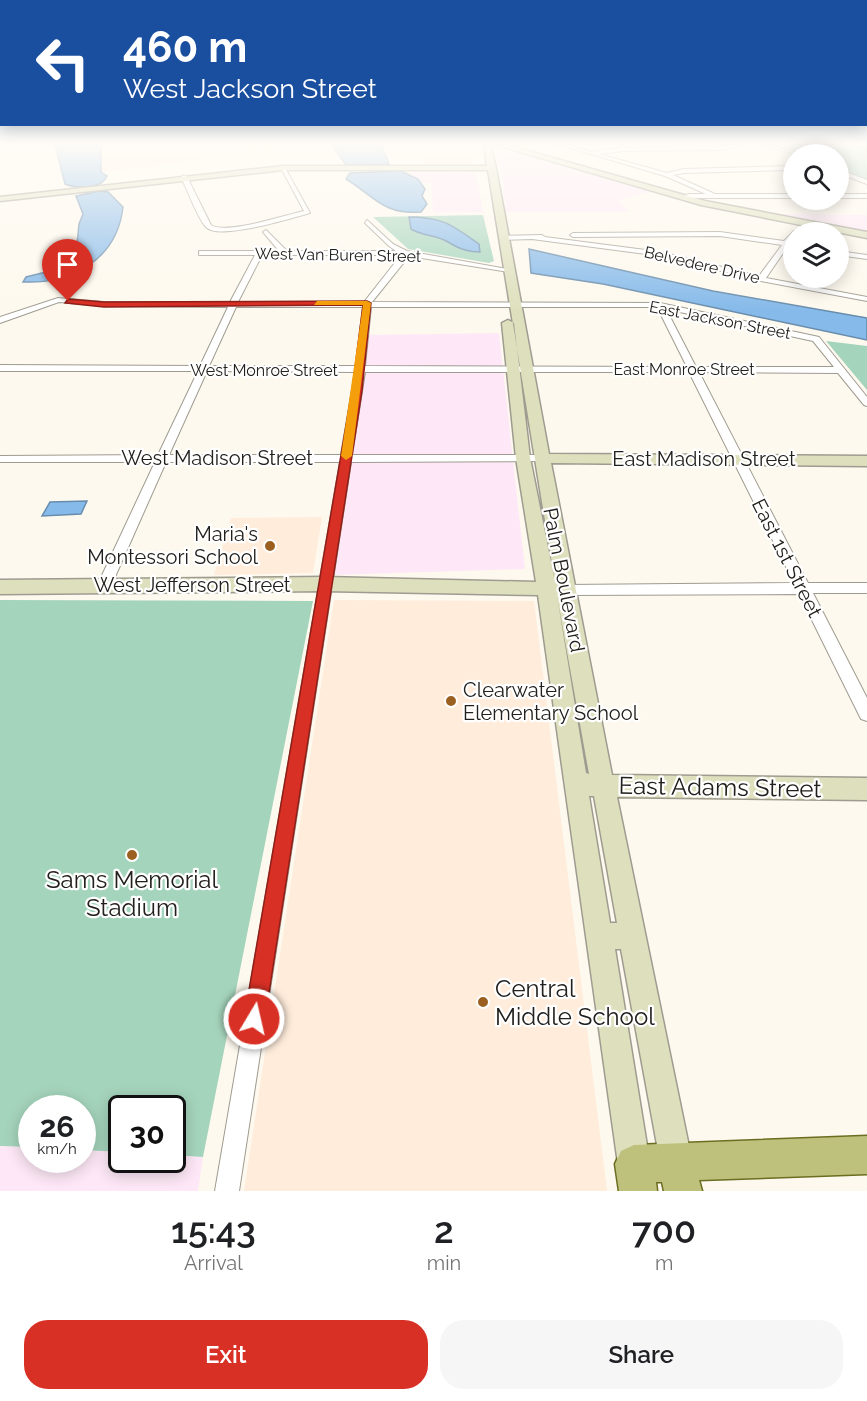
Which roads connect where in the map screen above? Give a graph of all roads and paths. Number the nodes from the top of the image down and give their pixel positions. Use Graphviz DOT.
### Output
graph roads {
  1 [pos="195,200"];
  2 [pos="301,200"];
  3 [pos="493,200"];
  4 [pos="494,200"];
  5 [pos="690,200"];
  6 [pos="366,222"];
  7 [pos="795,222"];
  8 [pos="266,231"];
  9 [pos="849,233"];
  10 [pos="867,236"];
  11 [pos="502,238"];
  12 [pos="535,238"];
  13 [pos="783,244"];
  14 [pos="202,253"];
  15 [pos="260,253"];
  16 [pos="285,253"];
  17 [pos="405,253"];
  18 [pos="783,253"];
  19 [pos="849,255"];
  20 [pos="867,257"];
  21 [pos="503,269"];
  22 [pos="761,279"];
  23 [pos="867,298"];
  24 [pos="367,303"];
  25 [pos="510,303"];
  26 [pos="234,304"];
  27 [pos="660,305"];
  28 [pos="0,320"];
  29 [pos="0,368"];
  30 [pos="693,369"];
  31 [pos="203,370"];
  32 [pos="521,370"];
  33 [pos="840,370"];
  34 [pos="360,371"];
  35 [pos="867,403"];
  36 [pos="346,457"];
  37 [pos="532,458"];
  38 [pos="737,458"];
  39 [pos="0,459"];
  40 [pos="163,459"];
  41 [pos="867,461"];
  42 [pos="325,584"];
  43 [pos="104,586"];
  44 [pos="0,587"];
  45 [pos="802,587"];
  46 [pos="867,588"];
  47 [pos="555,589"];
  48 [pos="867,714"];
  49 [pos="574,783"];
  50 [pos="603,786"];
  51 [pos="867,789"];
  52 [pos="632,935"];
  53 [pos="598,938"];
  54 [pos="867,1155"];
  55 [pos="679,1176"];
  56 [pos="636,1177"];
  57 [pos="226,1191"];
  1 -- 2 [label="street"];
  3 -- 21 [label="main road, Palm Boulevard"];
  4 -- 11 [label="main road, Palm Boulevard"];
  5 -- 7 [label="main road"];
  6 -- 17 [label="street"];
  8 -- 16 [label="street"];
  9 -- 10 [label="main road"];
  11 -- 12 [label="street"];
  11 -- 21 [label="main road, Palm Boulevard"];
  12 -- 13 [label="street"];
  12 -- 22 [label="street, Belvedere Drive"];
  14 -- 15 [label="street, West Van Buren Street"];
  15 -- 16 [label="street, West Van Buren Street"];
  15 -- 26 [label="street"];
  16 -- 17 [label="street, West Van Buren Street"];
  17 -- 21 [label="street, West Van Buren Street"];
  17 -- 24 [label="street"];
  18 -- 22 [label="street"];
  19 -- 20 [label="street"];
  21 -- 25 [label="main road, Palm Boulevard"];
  22 -- 23 [label="street, Belvedere Drive"];
  24 -- 25 [label="street, East Jackson Street"];
  24 -- 26 [label="street, East Jackson Street"];
  24 -- 34 [label="street"];
  25 -- 27 [label="street, East Jackson Street"];
  25 -- 32 [label="main road, Palm Boulevard"];
  26 -- 28 [label="street, East Jackson Street"];
  26 -- 31 [label="street"];
  27 -- 30 [label="street, East 1st Street"];
  27 -- 33 [label="street, East Jackson Street"];
  29 -- 31 [label="street, West Monroe Street"];
  30 -- 32 [label="street, East Monroe Street"];
  30 -- 33 [label="street, East Monroe Street"];
  30 -- 38 [label="street, East 1st Street"];
  31 -- 34 [label="street, West Monroe Street"];
  31 -- 40 [label="street"];
  32 -- 34 [label="street, West Monroe Street"];
  32 -- 37 [label="main road, Palm Boulevard"];
  33 -- 35 [label="street"];
  34 -- 36 [label="street"];
  36 -- 37 [label="street, West Madison Street"];
  36 -- 40 [label="street, West Madison Street"];
  36 -- 42 [label="street"];
  37 -- 38 [label="main road, East Madison Street"];
  37 -- 47 [label="main road, Palm Boulevard"];
  38 -- 41 [label="main road, East Madison Street"];
  38 -- 45 [label="street, East 1st Street"];
  39 -- 40 [label="street, West Madison Street"];
  40 -- 43 [label="street"];
  42 -- 43 [label="main road, West Jefferson Street"];
  42 -- 47 [label="main road, West Jefferson Street"];
  42 -- 57 [label="street"];
  43 -- 44 [label="main road, West Jefferson Street"];
  45 -- 46 [label="street"];
  45 -- 47 [label="street"];
  45 -- 48 [label="street, East 1st Street"];
  47 -- 49 [label="main road, Palm Boulevard"];
  47 -- 50 [label="main road, Palm Boulevard"];
  49 -- 50 [label="main road, East Adams Street"];
  49 -- 53 [label="main road, Palm Boulevard"];
  50 -- 51 [label="main road, East Adams Street"];
  50 -- 52 [label="main road, Palm Boulevard"];
  52 -- 53 [label="main road"];
  52 -- 55 [label="main road, Palm Boulevard"];
  53 -- 56 [label="main road, Palm Boulevard"];
  54 -- 55 [label="main road"];
  55 -- 56 [label="main road"];
}
